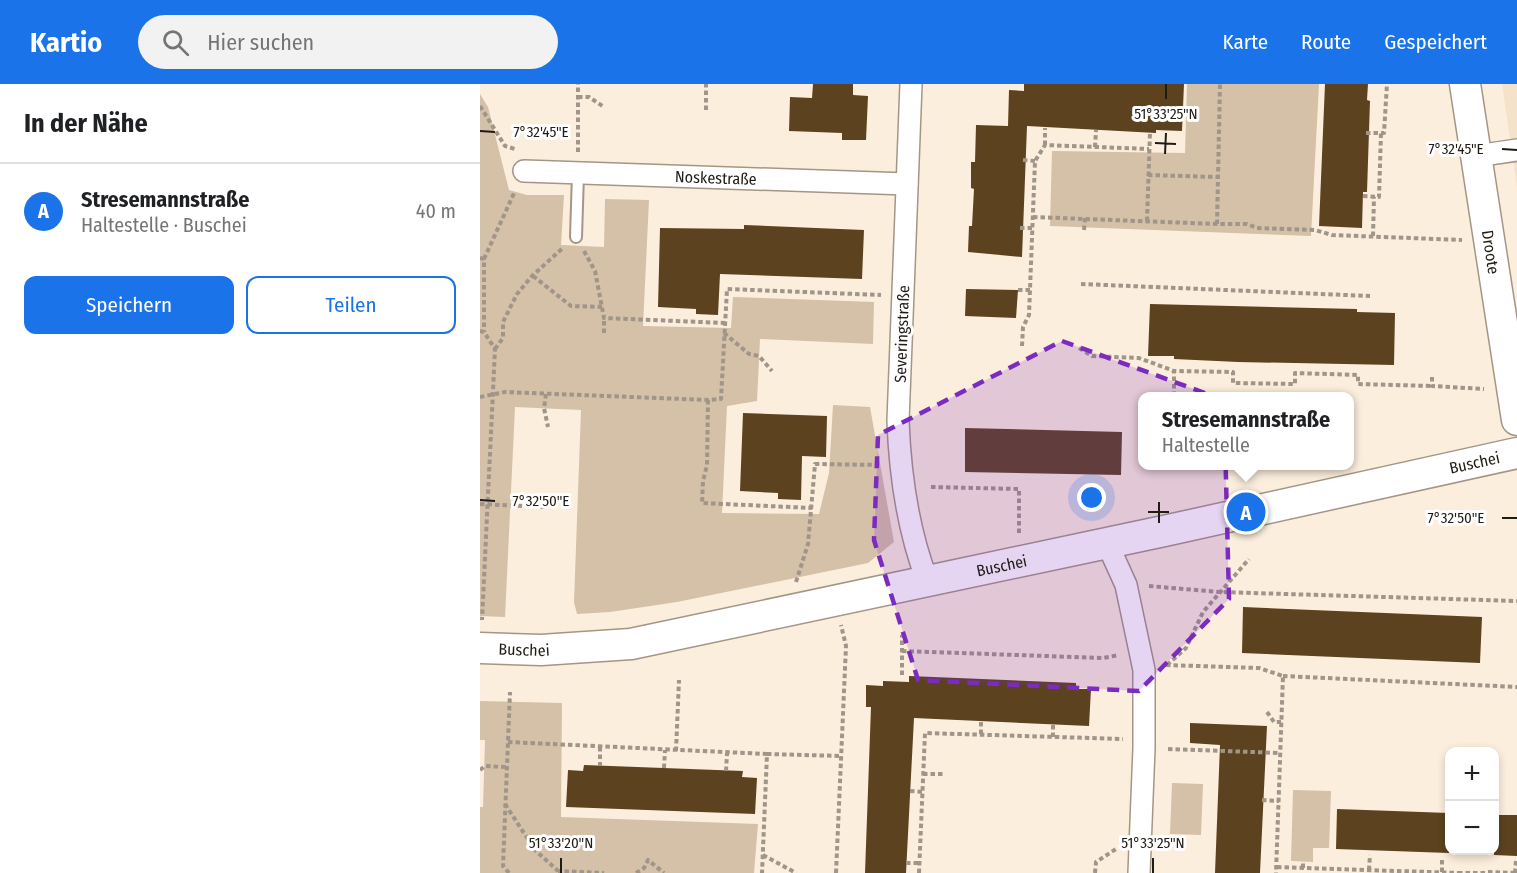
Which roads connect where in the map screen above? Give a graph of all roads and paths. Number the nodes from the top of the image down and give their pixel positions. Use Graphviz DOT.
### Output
graph roads {
  1 [pos="578,84"];
  2 [pos="706,84"];
  3 [pos="911,84"];
  4 [pos="1220,84"];
  5 [pos="1387,84"];
  6 [pos="1465,84"];
  7 [pos="578,97"];
  8 [pos="604,107"];
  9 [pos="706,110"];
  10 [pos="1045,128"];
  11 [pos="1096,130"];
  12 [pos="1150,132"];
  13 [pos="1366,133"];
  14 [pos="1381,133"];
  15 [pos="1045,145"];
  16 [pos="1095,147"];
  17 [pos="1149,149"];
  18 [pos="1517,150"];
  19 [pos="1476,156"];
  20 [pos="1023,160"];
  21 [pos="1035,161"];
  22 [pos="524,171"];
  23 [pos="578,174"];
  24 [pos="1148,175"];
  25 [pos="1218,177"];
  26 [pos="907,184"];
  27 [pos="1363,196"];
  28 [pos="1374,197"];
  29 [pos="1033,217"];
  30 [pos="1085,218"];
  31 [pos="1147,220"];
  32 [pos="1217,224"];
  33 [pos="1020,228"];
  34 [pos="1032,228"];
  35 [pos="1084,230"];
  36 [pos="1373,236"];
  37 [pos="576,237"];
  38 [pos="1463,240"];
  39 [pos="480,258"];
  40 [pos="532,276"];
  41 [pos="1081,284"];
  42 [pos="1018,290"];
  43 [pos="1030,290"];
  44 [pos="903,295"];
  45 [pos="1370,296"];
  46 [pos="602,308"];
  47 [pos="604,318"];
  48 [pos="725,323"];
  49 [pos="482,331"];
  50 [pos="724,332"];
  51 [pos="604,333"];
  52 [pos="1022,346"];
  53 [pos="1078,348"];
  54 [pos="495,349"];
  55 [pos="1174,370"];
  56 [pos="772,371"];
  57 [pos="1432,377"];
  58 [pos="1432,386"];
  59 [pos="1491,388"];
  60 [pos="1174,392"];
  61 [pos="546,394"];
  62 [pos="493,395"];
  63 [pos="480,397"];
  64 [pos="708,400"];
  65 [pos="1517,420"];
  66 [pos="548,427"];
  67 [pos="1517,453"];
  68 [pos="884,465"];
  69 [pos="931,487"];
  70 [pos="480,504"];
  71 [pos="487,505"];
  72 [pos="545,507"];
  73 [pos="812,508"];
  74 [pos="1019,535"];
  75 [pos="1107,543"];
  76 [pos="1249,559"];
  77 [pos="927,580"];
  78 [pos="796,582"];
  79 [pos="1128,591"];
  80 [pos="1220,592"];
  81 [pos="836,601"];
  82 [pos="1517,601"];
  83 [pos="902,634"];
  84 [pos="481,635"];
  85 [pos="902,651"];
  86 [pos="1142,660"];
  87 [pos="1166,665"];
  88 [pos="902,675"];
  89 [pos="1283,676"];
  90 [pos="680,680"];
  91 [pos="1517,687"];
  92 [pos="510,692"];
  93 [pos="1267,712"];
  94 [pos="981,722"];
  95 [pos="1281,722"];
  96 [pos="1053,724"];
  97 [pos="981,734"];
  98 [pos="1053,737"];
  99 [pos="1144,739"];
  100 [pos="507,742"];
  101 [pos="600,747"];
  102 [pos="1168,749"];
  103 [pos="665,750"];
  104 [pos="676,751"];
  105 [pos="727,753"];
  106 [pos="1280,753"];
  107 [pos="767,754"];
  108 [pos="841,756"];
  109 [pos="506,766"];
  110 [pos="600,766"];
  111 [pos="664,768"];
  112 [pos="480,770"];
  113 [pos="726,771"];
  114 [pos="923,774"];
  115 [pos="943,774"];
  116 [pos="910,791"];
  117 [pos="923,792"];
  118 [pos="1262,800"];
  119 [pos="1279,801"];
  120 [pos="505,804"];
  121 [pos="1140,847"];
  122 [pos="763,855"];
  123 [pos="1370,855"];
  124 [pos="1442,858"];
  125 [pos="1516,860"];
  126 [pos="1303,861"];
  127 [pos="906,863"];
  128 [pos="919,863"];
  129 [pos="1276,867"];
  130 [pos="1303,868"];
  131 [pos="1369,870"];
  132 [pos="558,872"];
  133 [pos="1442,872"];
  134 [pos="509,873"];
  135 [pos="604,873"];
  136 [pos="636,873"];
  137 [pos="664,873"];
  138 [pos="762,873"];
  139 [pos="796,873"];
  140 [pos="836,873"];
  141 [pos="919,873"];
  142 [pos="1095,873"];
  143 [pos="1139,873"];
  144 [pos="1276,873"];
  145 [pos="1458,873"];
  146 [pos="1489,873"];
  147 [pos="1516,873"];
  1 -- 7 [label="path"];
  2 -- 9 [label="path"];
  3 -- 26 [label="street, Severingstraße"];
  4 -- 25 [label="path"];
  5 -- 14 [label="path"];
  6 -- 19 [label="street, Droote"];
  7 -- 8 [label="path"];
  7 -- 23 [label="path"];
  10 -- 15 [label="path"];
  11 -- 16 [label="path"];
  12 -- 17 [label="path"];
  13 -- 14 [label="path"];
  14 -- 28 [label="path"];
  15 -- 16 [label="path"];
  15 -- 21 [label="path"];
  16 -- 17 [label="path"];
  17 -- 24 [label="path"];
  18 -- 19 [label="street"];
  19 -- 65 [label="street, Droote"];
  20 -- 21 [label="path"];
  21 -- 29 [label="path"];
  22 -- 23 [label="street, Noskestraße"];
  23 -- 26 [label="street, Noskestraße"];
  23 -- 37 [label="lane"];
  24 -- 25 [label="path"];
  24 -- 31 [label="path"];
  25 -- 32 [label="path"];
  26 -- 44 [label="street, Severingstraße"];
  27 -- 28 [label="path"];
  28 -- 36 [label="path"];
  29 -- 30 [label="path"];
  29 -- 34 [label="path"];
  30 -- 31 [label="path"];
  30 -- 35 [label="path"];
  31 -- 32 [label="path"];
  32 -- 36 [label="path"];
  33 -- 34 [label="path"];
  34 -- 43 [label="path"];
  36 -- 38 [label="path"];
  37 -- 40 [label="path"];
  37 -- 46 [label="path"];
  39 -- 49 [label="path"];
  40 -- 46 [label="path"];
  40 -- 54 [label="path"];
  41 -- 45 [label="path"];
  42 -- 43 [label="path"];
  43 -- 52 [label="path"];
  44 -- 48 [label="path"];
  44 -- 77 [label="street, Severingstraße"];
  46 -- 47 [label="path"];
  47 -- 48 [label="path"];
  47 -- 51 [label="path"];
  48 -- 50 [label="path"];
  49 -- 54 [label="path"];
  50 -- 56 [label="path"];
  50 -- 64 [label="path"];
  53 -- 55 [label="path"];
  54 -- 62 [label="path"];
  55 -- 58 [label="path"];
  55 -- 60 [label="path"];
  57 -- 58 [label="path"];
  58 -- 59 [label="path"];
  61 -- 62 [label="path"];
  61 -- 64 [label="path"];
  61 -- 66 [label="path"];
  62 -- 63 [label="path"];
  62 -- 71 [label="path"];
  64 -- 73 [label="path"];
  67 -- 75 [label="street, Buschei"];
  68 -- 73 [label="path"];
  69 -- 74 [label="path"];
  70 -- 71 [label="path"];
  71 -- 72 [label="path"];
  71 -- 84 [label="path"];
  73 -- 78 [label="path"];
  75 -- 77 [label="street, Buschei"];
  75 -- 79 [label="street"];
  76 -- 80 [label="path"];
  77 -- 81 [label="street, Buschei"];
  79 -- 80 [label="path"];
  79 -- 86 [label="street"];
  80 -- 82 [label="path"];
  80 -- 87 [label="path"];
  81 -- 84 [label="street, Buschei"];
  81 -- 108 [label="path"];
  83 -- 85 [label="path"];
  85 -- 86 [label="path"];
  85 -- 88 [label="path"];
  86 -- 87 [label="path"];
  86 -- 99 [label="street"];
  87 -- 89 [label="path"];
  89 -- 91 [label="path"];
  89 -- 95 [label="path"];
  90 -- 104 [label="path"];
  92 -- 100 [label="path"];
  93 -- 95 [label="path"];
  94 -- 97 [label="path"];
  95 -- 106 [label="path"];
  96 -- 98 [label="path"];
  97 -- 98 [label="path"];
  97 -- 114 [label="path"];
  98 -- 99 [label="path"];
  99 -- 121 [label="street"];
  100 -- 101 [label="path"];
  100 -- 109 [label="path"];
  101 -- 103 [label="path"];
  101 -- 110 [label="path"];
  102 -- 106 [label="path"];
  103 -- 104 [label="path"];
  103 -- 111 [label="path"];
  104 -- 105 [label="path"];
  105 -- 107 [label="path"];
  105 -- 113 [label="path"];
  106 -- 119 [label="path"];
  107 -- 108 [label="path"];
  107 -- 122 [label="path"];
  108 -- 140 [label="path"];
  109 -- 112 [label="path"];
  109 -- 120 [label="path"];
  114 -- 115 [label="path"];
  114 -- 117 [label="path"];
  116 -- 117 [label="path"];
  117 -- 128 [label="path"];
  118 -- 119 [label="path"];
  119 -- 129 [label="path"];
  120 -- 132 [label="path"];
  120 -- 134 [label="path"];
  121 -- 142 [label="path"];
  121 -- 143 [label="street"];
  122 -- 138 [label="path"];
  122 -- 139 [label="path"];
  123 -- 131 [label="path"];
  124 -- 133 [label="path"];
  125 -- 147 [label="path"];
  126 -- 130 [label="path"];
  127 -- 128 [label="path"];
  128 -- 141 [label="path"];
  129 -- 130 [label="path"];
  129 -- 144 [label="path"];
  130 -- 131 [label="path"];
  131 -- 133 [label="path"];
  132 -- 135 [label="path"];
  133 -- 145 [label="path"];
  136 -- 137 [label="path"];
  145 -- 146 [label="path"];
  146 -- 147 [label="path"];
}
